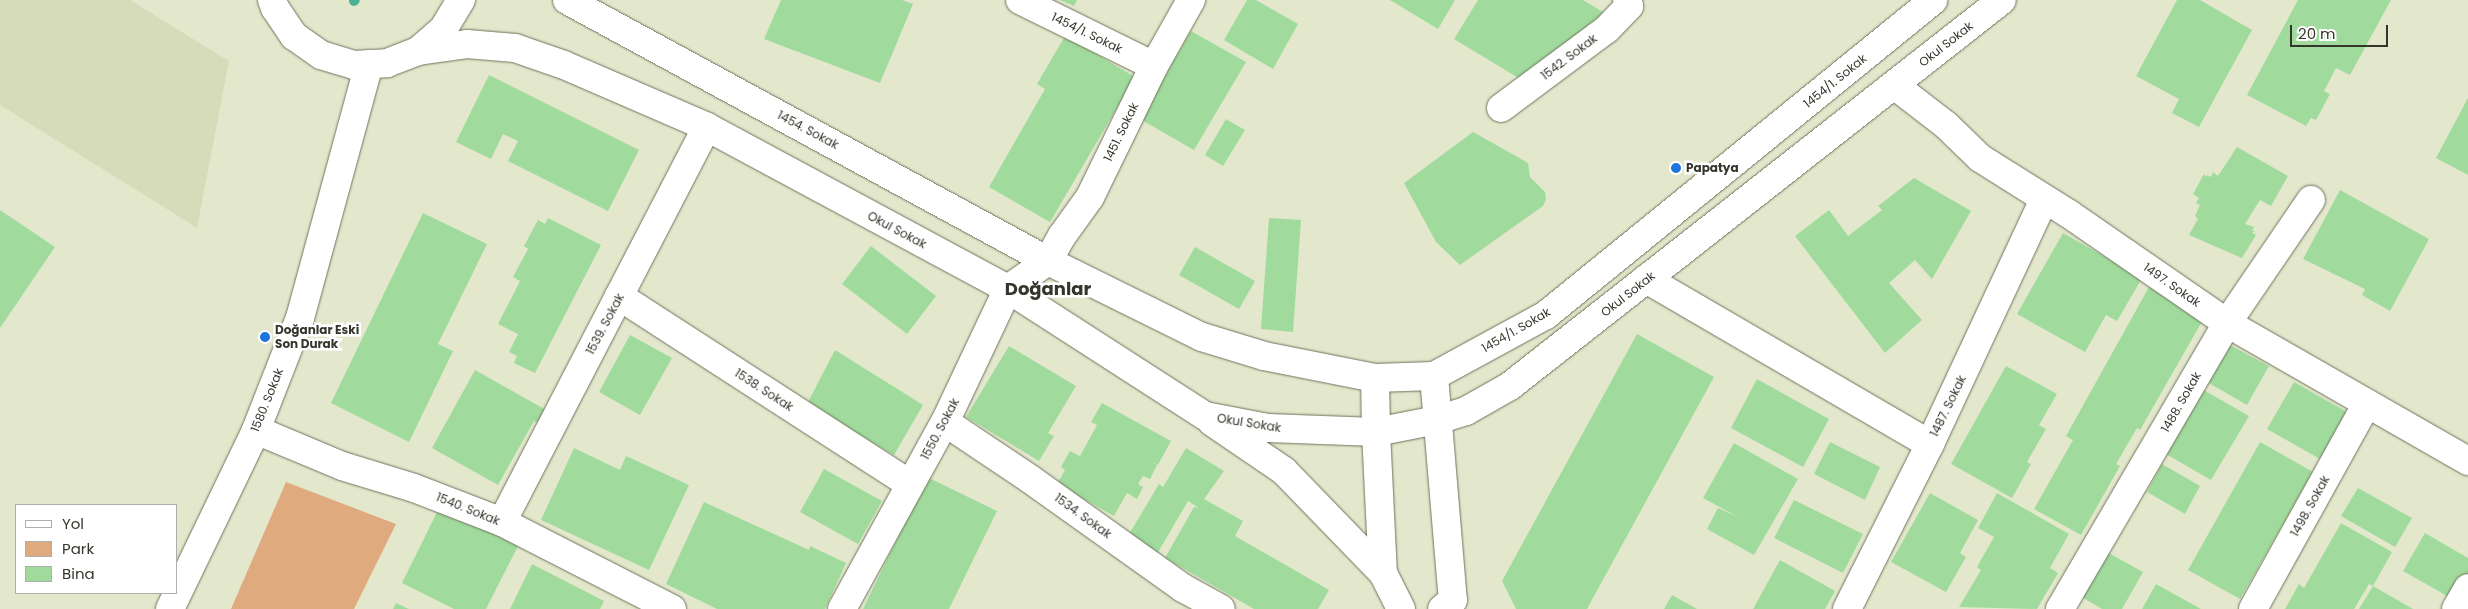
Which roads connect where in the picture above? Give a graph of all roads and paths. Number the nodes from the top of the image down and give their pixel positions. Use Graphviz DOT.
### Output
graph roads {
  1 [pos="272,0"];
  2 [pos="461,0"];
  3 [pos="567,0"];
  4 [pos="1020,0"];
  5 [pos="1192,0"];
  6 [pos="1626,0"];
  7 [pos="1933,0"];
  8 [pos="2002,0"];
  9 [pos="418,50"];
  10 [pos="369,64"];
  11 [pos="1154,66"];
  12 [pos="1894,85"];
  13 [pos="1501,108"];
  14 [pos="706,126"];
  15 [pos="2044,200"];
  16 [pos="2310,200"];
  17 [pos="1048,261"];
  18 [pos="1646,279"];
  19 [pos="1008,289"];
  20 [pos="619,296"];
  21 [pos="2228,323"];
  22 [pos="1434,376"];
  23 [pos="1376,378"];
  24 [pos="2367,404"];
  25 [pos="1205,416"];
  26 [pos="1438,420"];
  27 [pos="945,422"];
  28 [pos="256,430"];
  29 [pos="1376,432"];
  30 [pos="1930,444"];
  31 [pos="2468,461"];
  32 [pos="910,484"];
  33 [pos="502,522"];
  34 [pos="1383,573"];
  35 [pos="2468,588"];
  36 [pos="178,592"];
  37 [pos="177,594"];
  38 [pos="170,609"];
  39 [pos="672,609"];
  40 [pos="842,609"];
  41 [pos="1221,609"];
  42 [pos="1401,609"];
  43 [pos="1442,609"];
  44 [pos="1847,609"];
  45 [pos="2060,609"];
  46 [pos="2253,609"];
  47 [pos="2456,609"];
  1 -- 10 [label="street"];
  2 -- 9 [label="street"];
  3 -- 17 [label="street, 1454. Sokak"];
  4 -- 11 [label="street, 1454/1. Sokak"];
  5 -- 11 [label="street, 1451. Sokak"];
  6 -- 13 [label="street, 1542. Sokak"];
  7 -- 22 [label="street, 1454/1. Sokak"];
  8 -- 12 [label="street, Okul Sokak"];
  9 -- 10 [label="street"];
  9 -- 14 [label="street, Okul Sokak"];
  10 -- 28 [label="street, 1580. Sokak"];
  11 -- 17 [label="street, 1451. Sokak"];
  12 -- 15 [label="street, 1497. Sokak"];
  12 -- 18 [label="street, Okul Sokak"];
  14 -- 19 [label="street, Okul Sokak"];
  14 -- 20 [label="street, 1539. Sokak"];
  15 -- 21 [label="street, 1497. Sokak"];
  15 -- 30 [label="street, 1487. Sokak"];
  16 -- 21 [label="street, 1488. Sokak"];
  17 -- 19 [label="street, 1550. Sokak"];
  17 -- 23 [label="street, 1454/1. Sokak"];
  18 -- 26 [label="street, Okul Sokak"];
  18 -- 30 [label="street"];
  19 -- 25 [label="street, Okul Sokak"];
  19 -- 27 [label="street, 1550. Sokak"];
  20 -- 32 [label="street, 1538. Sokak"];
  20 -- 33 [label="street, 1539. Sokak"];
  21 -- 24 [label="street, 1497. Sokak"];
  21 -- 45 [label="street, 1488. Sokak"];
  22 -- 23 [label="street, 1454/1. Sokak"];
  22 -- 26 [label="street"];
  23 -- 29 [label="street"];
  24 -- 31 [label="street, 1497. Sokak"];
  24 -- 46 [label="street, 1498. Sokak"];
  25 -- 29 [label="street, Okul Sokak"];
  25 -- 34 [label="street"];
  26 -- 29 [label="street, Okul Sokak"];
  26 -- 43 [label="street"];
  27 -- 32 [label="street, 1550. Sokak"];
  27 -- 41 [label="street, 1534. Sokak"];
  28 -- 33 [label="street, 1540. Sokak"];
  28 -- 36 [label="street, 1580. Sokak"];
  29 -- 34 [label="street"];
  30 -- 44 [label="street, 1487. Sokak"];
  32 -- 40 [label="street, 1550. Sokak"];
  33 -- 39 [label="street, 1540. Sokak"];
  34 -- 42 [label="street"];
  35 -- 47 [label="street"];
  37 -- 38 [label="street, 1580. Sokak"];
}
